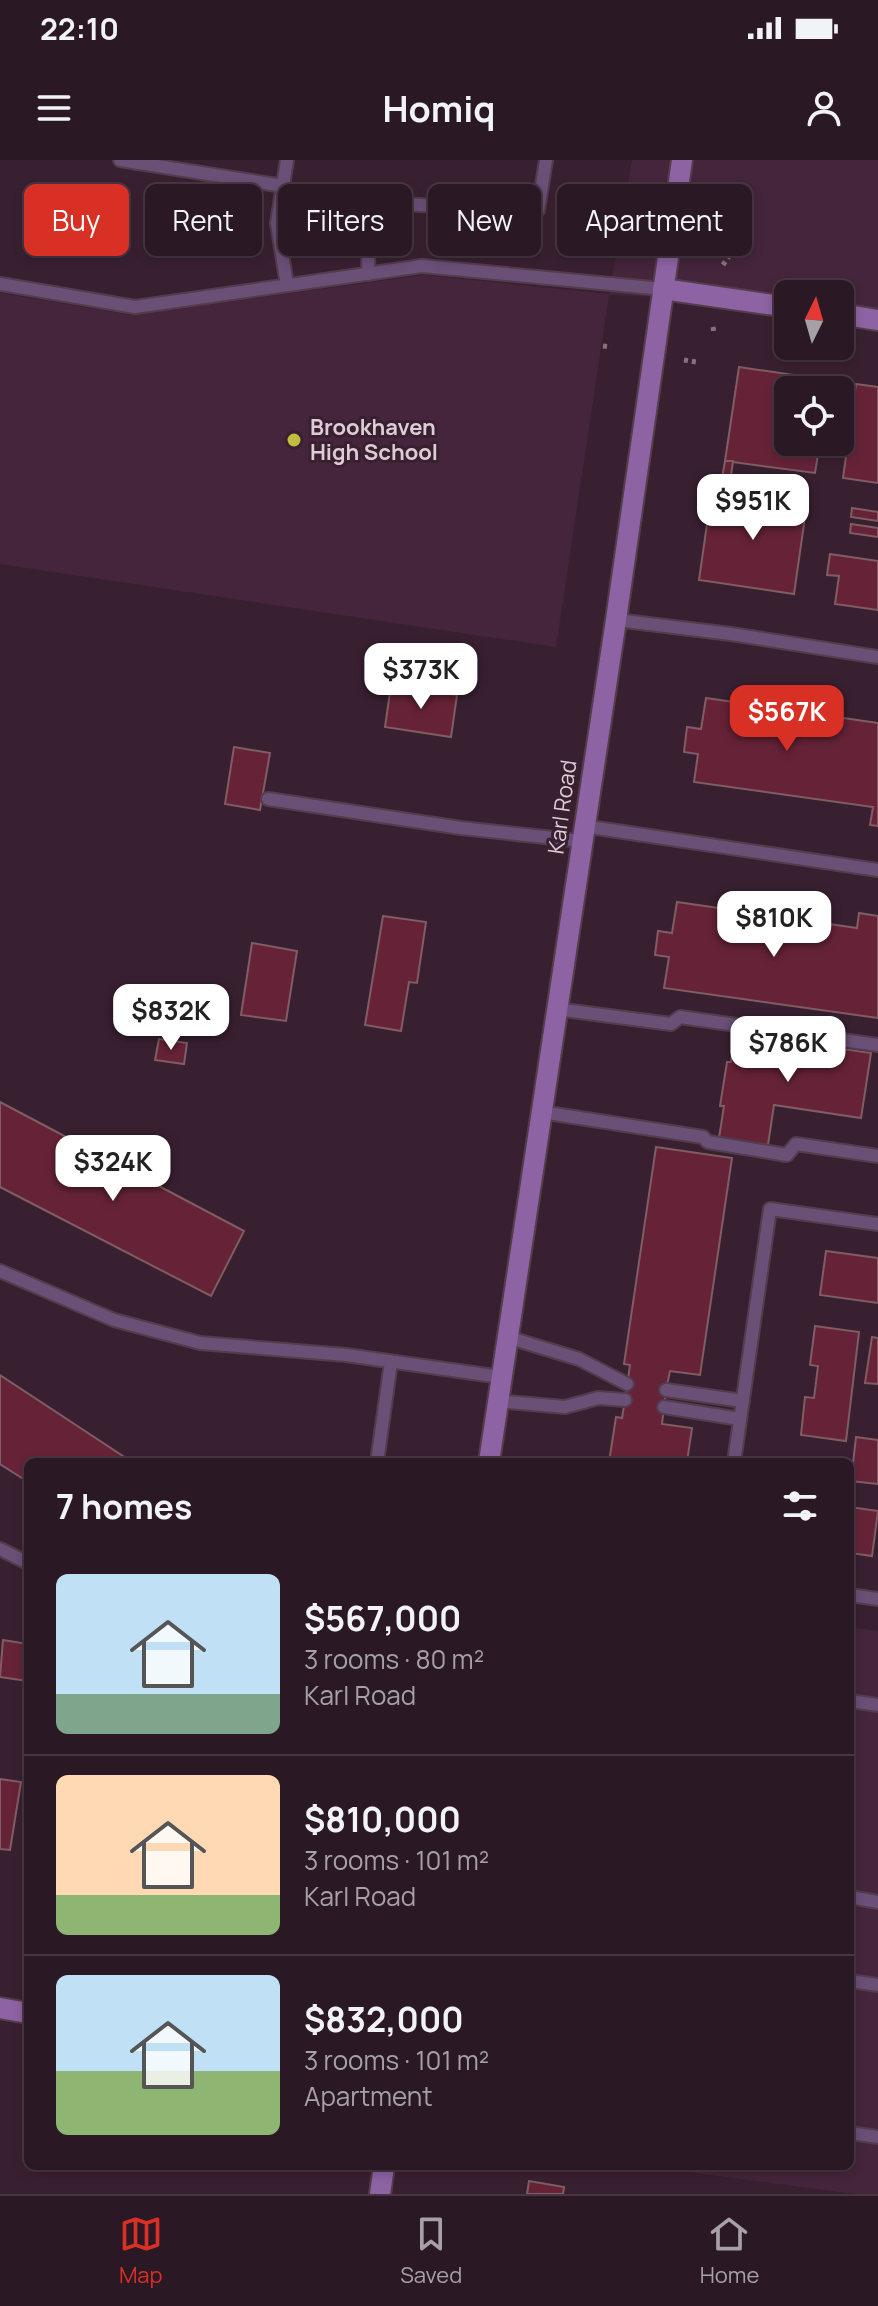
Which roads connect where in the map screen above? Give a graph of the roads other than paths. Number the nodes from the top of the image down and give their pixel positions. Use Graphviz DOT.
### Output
graph roads {
  1 [pos="120,160"];
  2 [pos="287,160"];
  3 [pos="546,160"];
  4 [pos="682,160"];
  5 [pos="283,184"];
  6 [pos="278,185"];
  7 [pos="282,256"];
  8 [pos="368,274"];
  9 [pos="0,284"];
  10 [pos="287,285"];
  11 [pos="663,289"];
  12 [pos="774,305"];
  13 [pos="854,316"];
  14 [pos="878,320"];
  15 [pos="616,620"];
  16 [pos="878,657"];
  17 [pos="268,799"];
  18 [pos="582,833"];
  19 [pos="878,870"];
  20 [pos="556,1009"];
  21 [pos="878,1045"];
  22 [pos="541,1112"];
  23 [pos="878,1156"];
  24 [pos="878,1224"];
  25 [pos="0,1271"];
  26 [pos="507,1337"];
  27 [pos="391,1362"];
  28 [pos="501,1377"];
  29 [pos="627,1384"];
  30 [pos="666,1390"];
  31 [pos="625,1400"];
  32 [pos="497,1401"];
  33 [pos="743,1401"];
  34 [pos="664,1407"];
  35 [pos="740,1419"];
  36 [pos="378,1458"];
  37 [pos="490,1458"];
  38 [pos="735,1458"];
  39 [pos="0,1549"];
  40 [pos="24,1561"];
  41 [pos="854,1596"];
  42 [pos="878,1599"];
  43 [pos="854,1702"];
  44 [pos="878,1705"];
  45 [pos="854,1898"];
  46 [pos="878,1902"];
  47 [pos="854,1982"];
  48 [pos="878,1985"];
  49 [pos="0,2008"];
  50 [pos="24,2012"];
  51 [pos="854,2134"];
  52 [pos="878,2137"];
  53 [pos="383,2170"];
  54 [pos="380,2194"];
  1 -- 6 [label="lane"];
  2 -- 5 [label="lane"];
  3 -- 8 [label="lane"];
  4 -- 11 [label="main road, Karl Road"];
  7 -- 10 [label="lane"];
  8 -- 10 [label="lane"];
  8 -- 11 [label="lane"];
  9 -- 10 [label="lane"];
  11 -- 12 [label="main road"];
  11 -- 15 [label="main road, Karl Road"];
  13 -- 14 [label="main road"];
  15 -- 16 [label="lane"];
  15 -- 18 [label="main road, Karl Road"];
  17 -- 18 [label="lane"];
  18 -- 19 [label="lane"];
  18 -- 20 [label="main road, Karl Road"];
  20 -- 21 [label="lane"];
  20 -- 22 [label="main road, Karl Road"];
  22 -- 23 [label="lane"];
  22 -- 26 [label="main road, Karl Road"];
  24 -- 33 [label="lane"];
  25 -- 27 [label="lane"];
  26 -- 28 [label="main road, Karl Road"];
  26 -- 29 [label="lane"];
  27 -- 28 [label="lane"];
  27 -- 36 [label="lane"];
  28 -- 32 [label="main road, Karl Road"];
  30 -- 33 [label="lane"];
  31 -- 32 [label="lane"];
  32 -- 37 [label="main road, Karl Road"];
  33 -- 35 [label="lane"];
  34 -- 35 [label="lane"];
  35 -- 38 [label="lane"];
  39 -- 40 [label="lane"];
  41 -- 42 [label="lane"];
  43 -- 44 [label="lane"];
  45 -- 46 [label="lane"];
  47 -- 48 [label="lane"];
  49 -- 50 [label="main road"];
  51 -- 52 [label="lane"];
  53 -- 54 [label="main road"];
}
